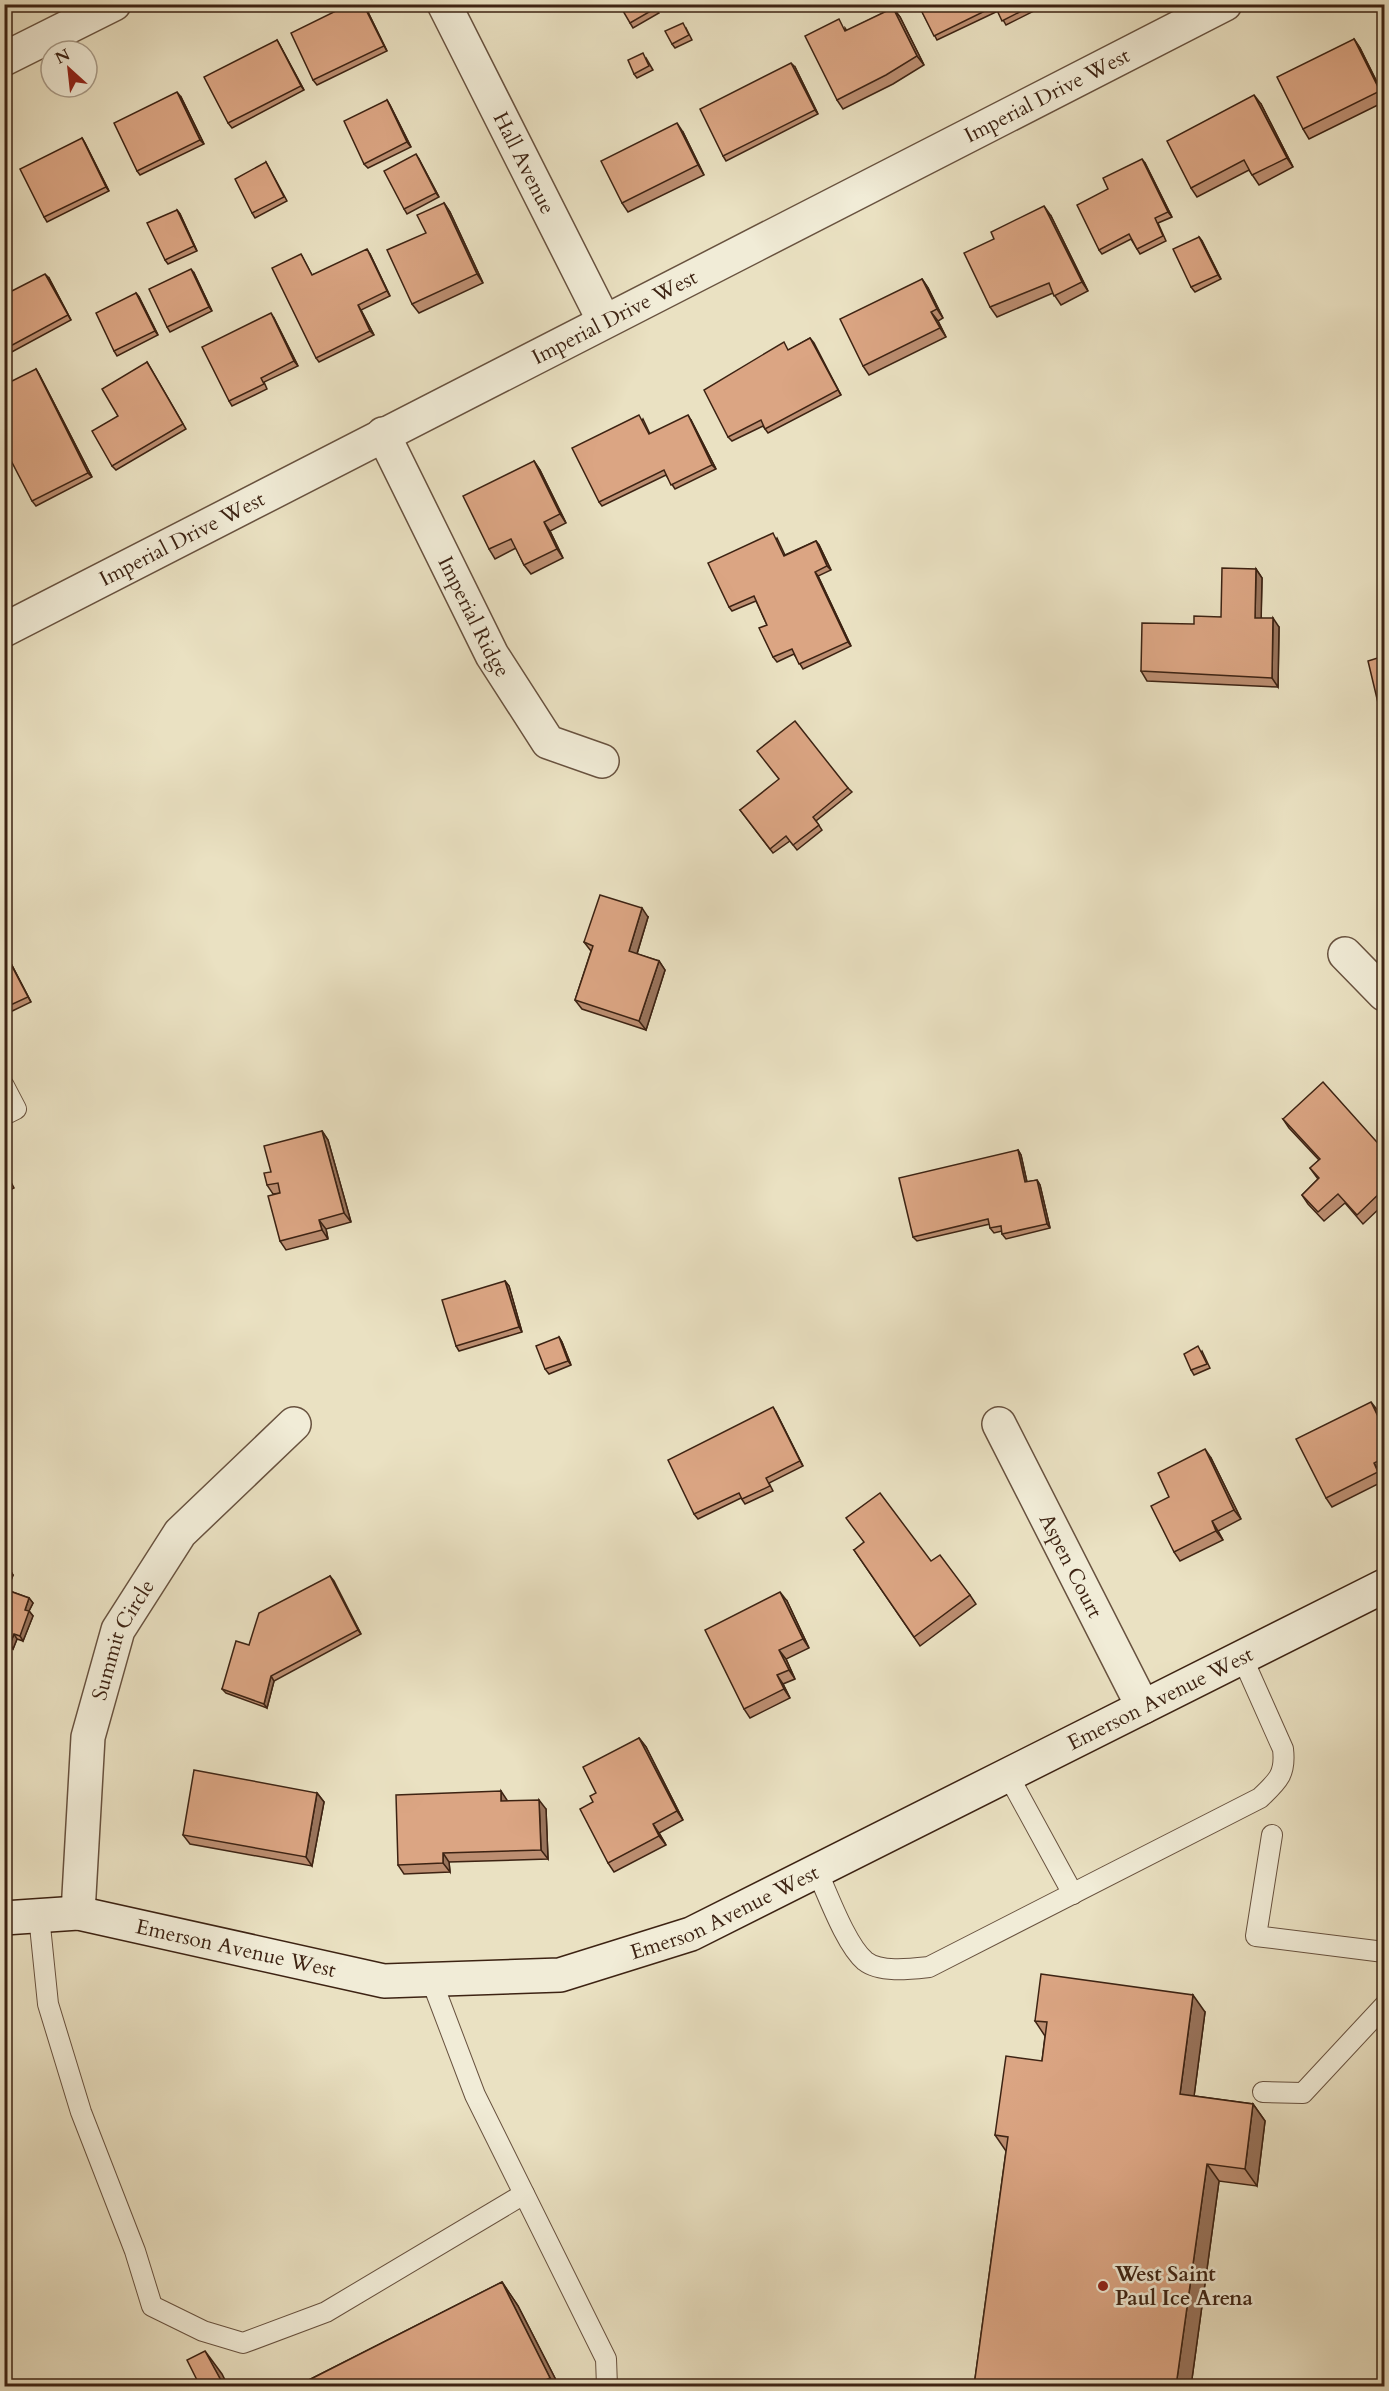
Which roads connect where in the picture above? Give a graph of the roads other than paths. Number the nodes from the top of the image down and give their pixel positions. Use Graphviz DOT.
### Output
graph roads {
  1 [pos="114,4"];
  2 [pos="444,4"];
  3 [pos="1225,4"];
  4 [pos="4,59"];
  5 [pos="604,321"];
  6 [pos="383,434"];
  7 [pos="5,628"];
  8 [pos="602,761"];
  9 [pos="1345,954"];
  10 [pos="1384,994"];
  11 [pos="4,1086"];
  12 [pos="4,1115"];
  13 [pos="294,1424"];
  14 [pos="999,1424"];
  15 [pos="1384,1586"];
  16 [pos="1242,1657"];
  17 [pos="1143,1707"];
  18 [pos="1008,1775"];
  19 [pos="1272,1835"];
  20 [pos="817,1871"];
  21 [pos="1073,1894"];
  22 [pos="78,1913"];
  23 [pos="39,1916"];
  24 [pos="4,1918"];
  25 [pos="1384,1952"];
  26 [pos="431,1979"];
  27 [pos="1384,2006"];
  28 [pos="1263,2092"];
  29 [pos="524,2194"];
  30 [pos="607,2386"];
  1 -- 4 [label="street"];
  2 -- 5 [label="street, Hall Avenue"];
  3 -- 5 [label="street, Imperial Drive West"];
  5 -- 6 [label="street, Imperial Drive West"];
  6 -- 7 [label="street, Imperial Drive West"];
  6 -- 8 [label="street, Imperial Ridge"];
  9 -- 10 [label="street"];
  11 -- 12 [label="lane"];
  13 -- 22 [label="street, Summit Circle"];
  14 -- 17 [label="street, Aspen Court"];
  15 -- 16 [label="street, Emerson Avenue West"];
  16 -- 17 [label="street, Emerson Avenue West"];
  16 -- 21 [label="lane"];
  17 -- 18 [label="street, Emerson Avenue West"];
  18 -- 20 [label="street, Emerson Avenue West"];
  18 -- 21 [label="lane"];
  19 -- 25 [label="lane"];
  20 -- 21 [label="lane"];
  20 -- 26 [label="street, Emerson Avenue West"];
  22 -- 23 [label="street, Emerson Avenue West"];
  22 -- 26 [label="street, Emerson Avenue West"];
  23 -- 24 [label="street, Emerson Avenue West"];
  23 -- 29 [label="lane"];
  26 -- 29 [label="lane"];
  27 -- 28 [label="lane"];
  29 -- 30 [label="lane"];
}
